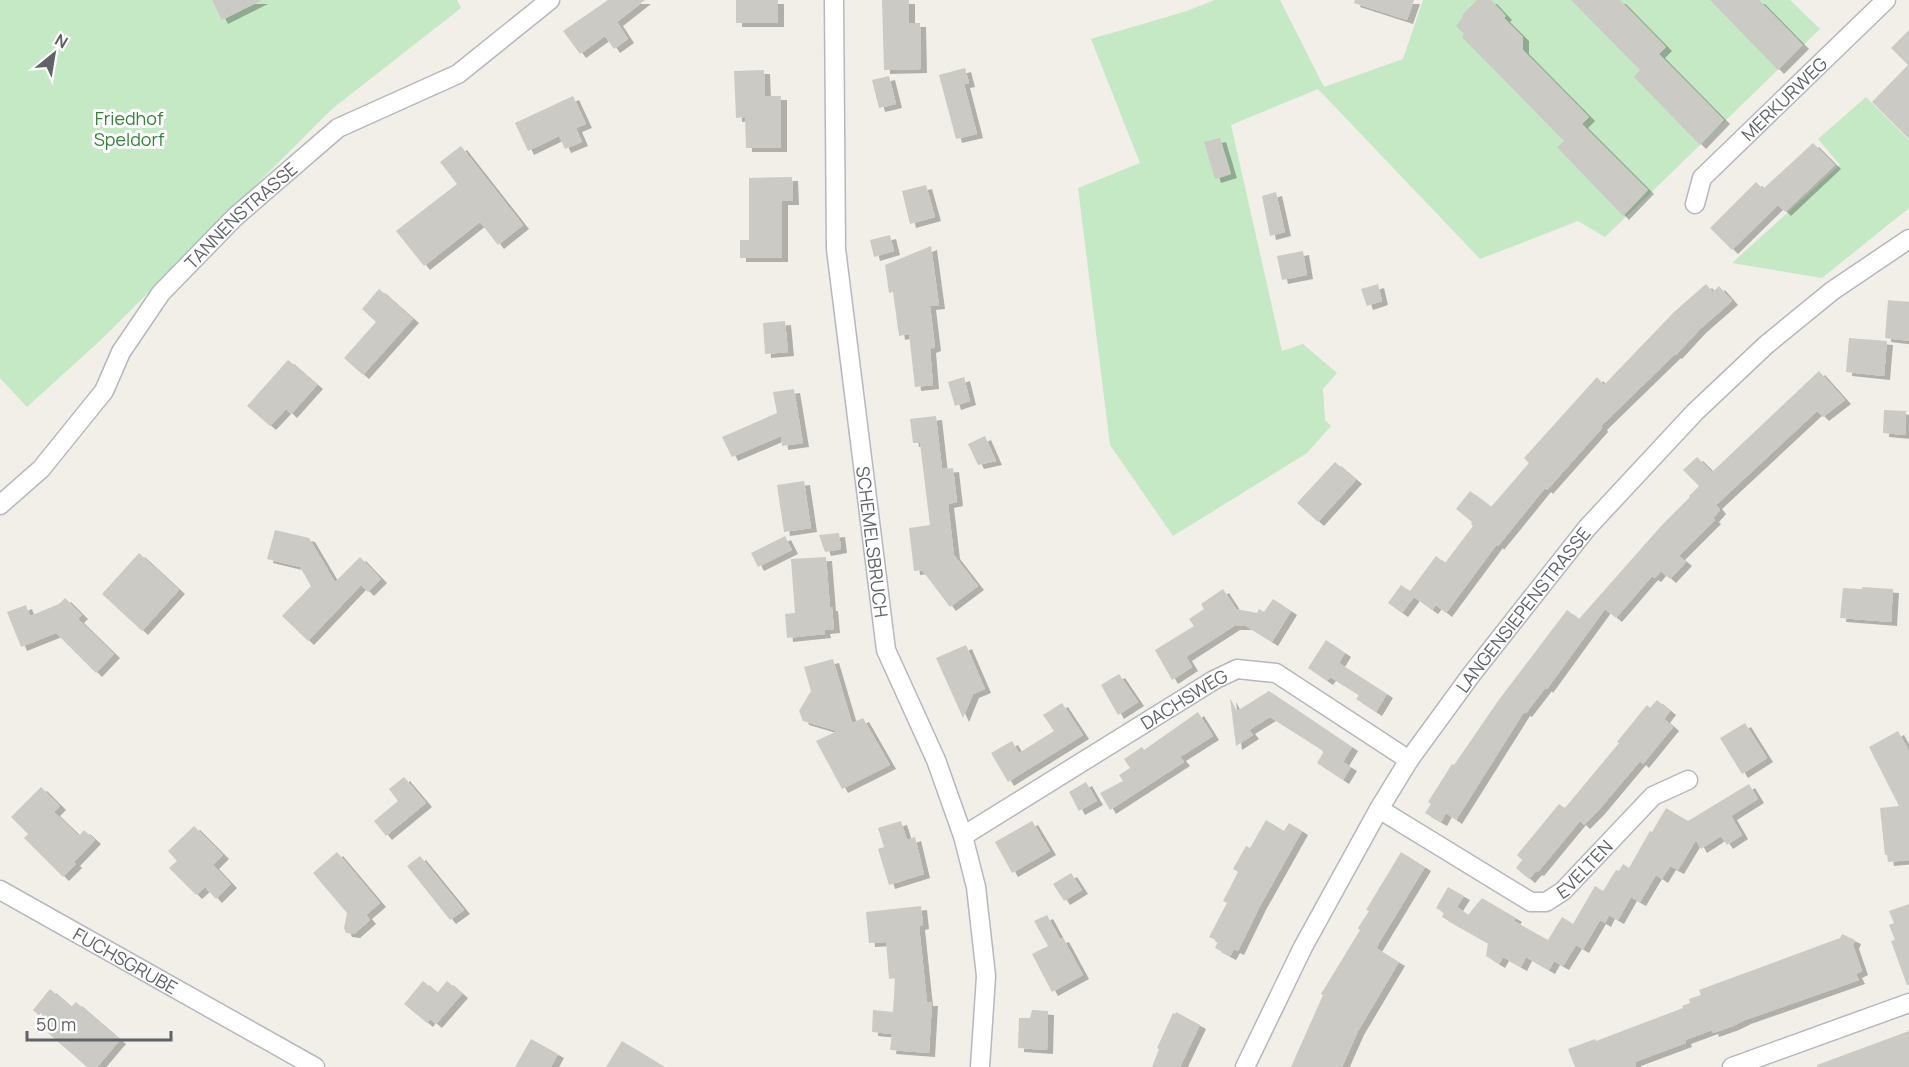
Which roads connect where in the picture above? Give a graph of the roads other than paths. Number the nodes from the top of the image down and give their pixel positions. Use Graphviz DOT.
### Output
graph roads {
  1 [pos="549,0"];
  2 [pos="834,0"];
  3 [pos="1886,0"];
  4 [pos="1695,204"];
  5 [pos="1909,239"];
  6 [pos="0,506"];
  7 [pos="1409,760"];
  8 [pos="1688,780"];
  9 [pos="1379,809"];
  10 [pos="963,836"];
  11 [pos="0,890"];
  12 [pos="1909,1003"];
  13 [pos="315,1067"];
  14 [pos="980,1067"];
  15 [pos="1245,1067"];
  16 [pos="1732,1067"];
  1 -- 6 [label="street, TANNENSTRASSE"];
  2 -- 10 [label="street, SCHEMELSBRUCH"];
  3 -- 4 [label="street, MERKURWEG"];
  5 -- 7 [label="street, LANGENSIEPENSTRASSE"];
  7 -- 9 [label="street, LANGENSIEPENSTRASSE"];
  7 -- 10 [label="street, DACHSWEG"];
  8 -- 9 [label="street, EVELTEN"];
  9 -- 15 [label="street, LANGENSIEPENSTRASSE"];
  10 -- 14 [label="street, SCHEMELSBRUCH"];
  11 -- 13 [label="street, FUCHSGRUBE"];
  12 -- 16 [label="street"];
}
